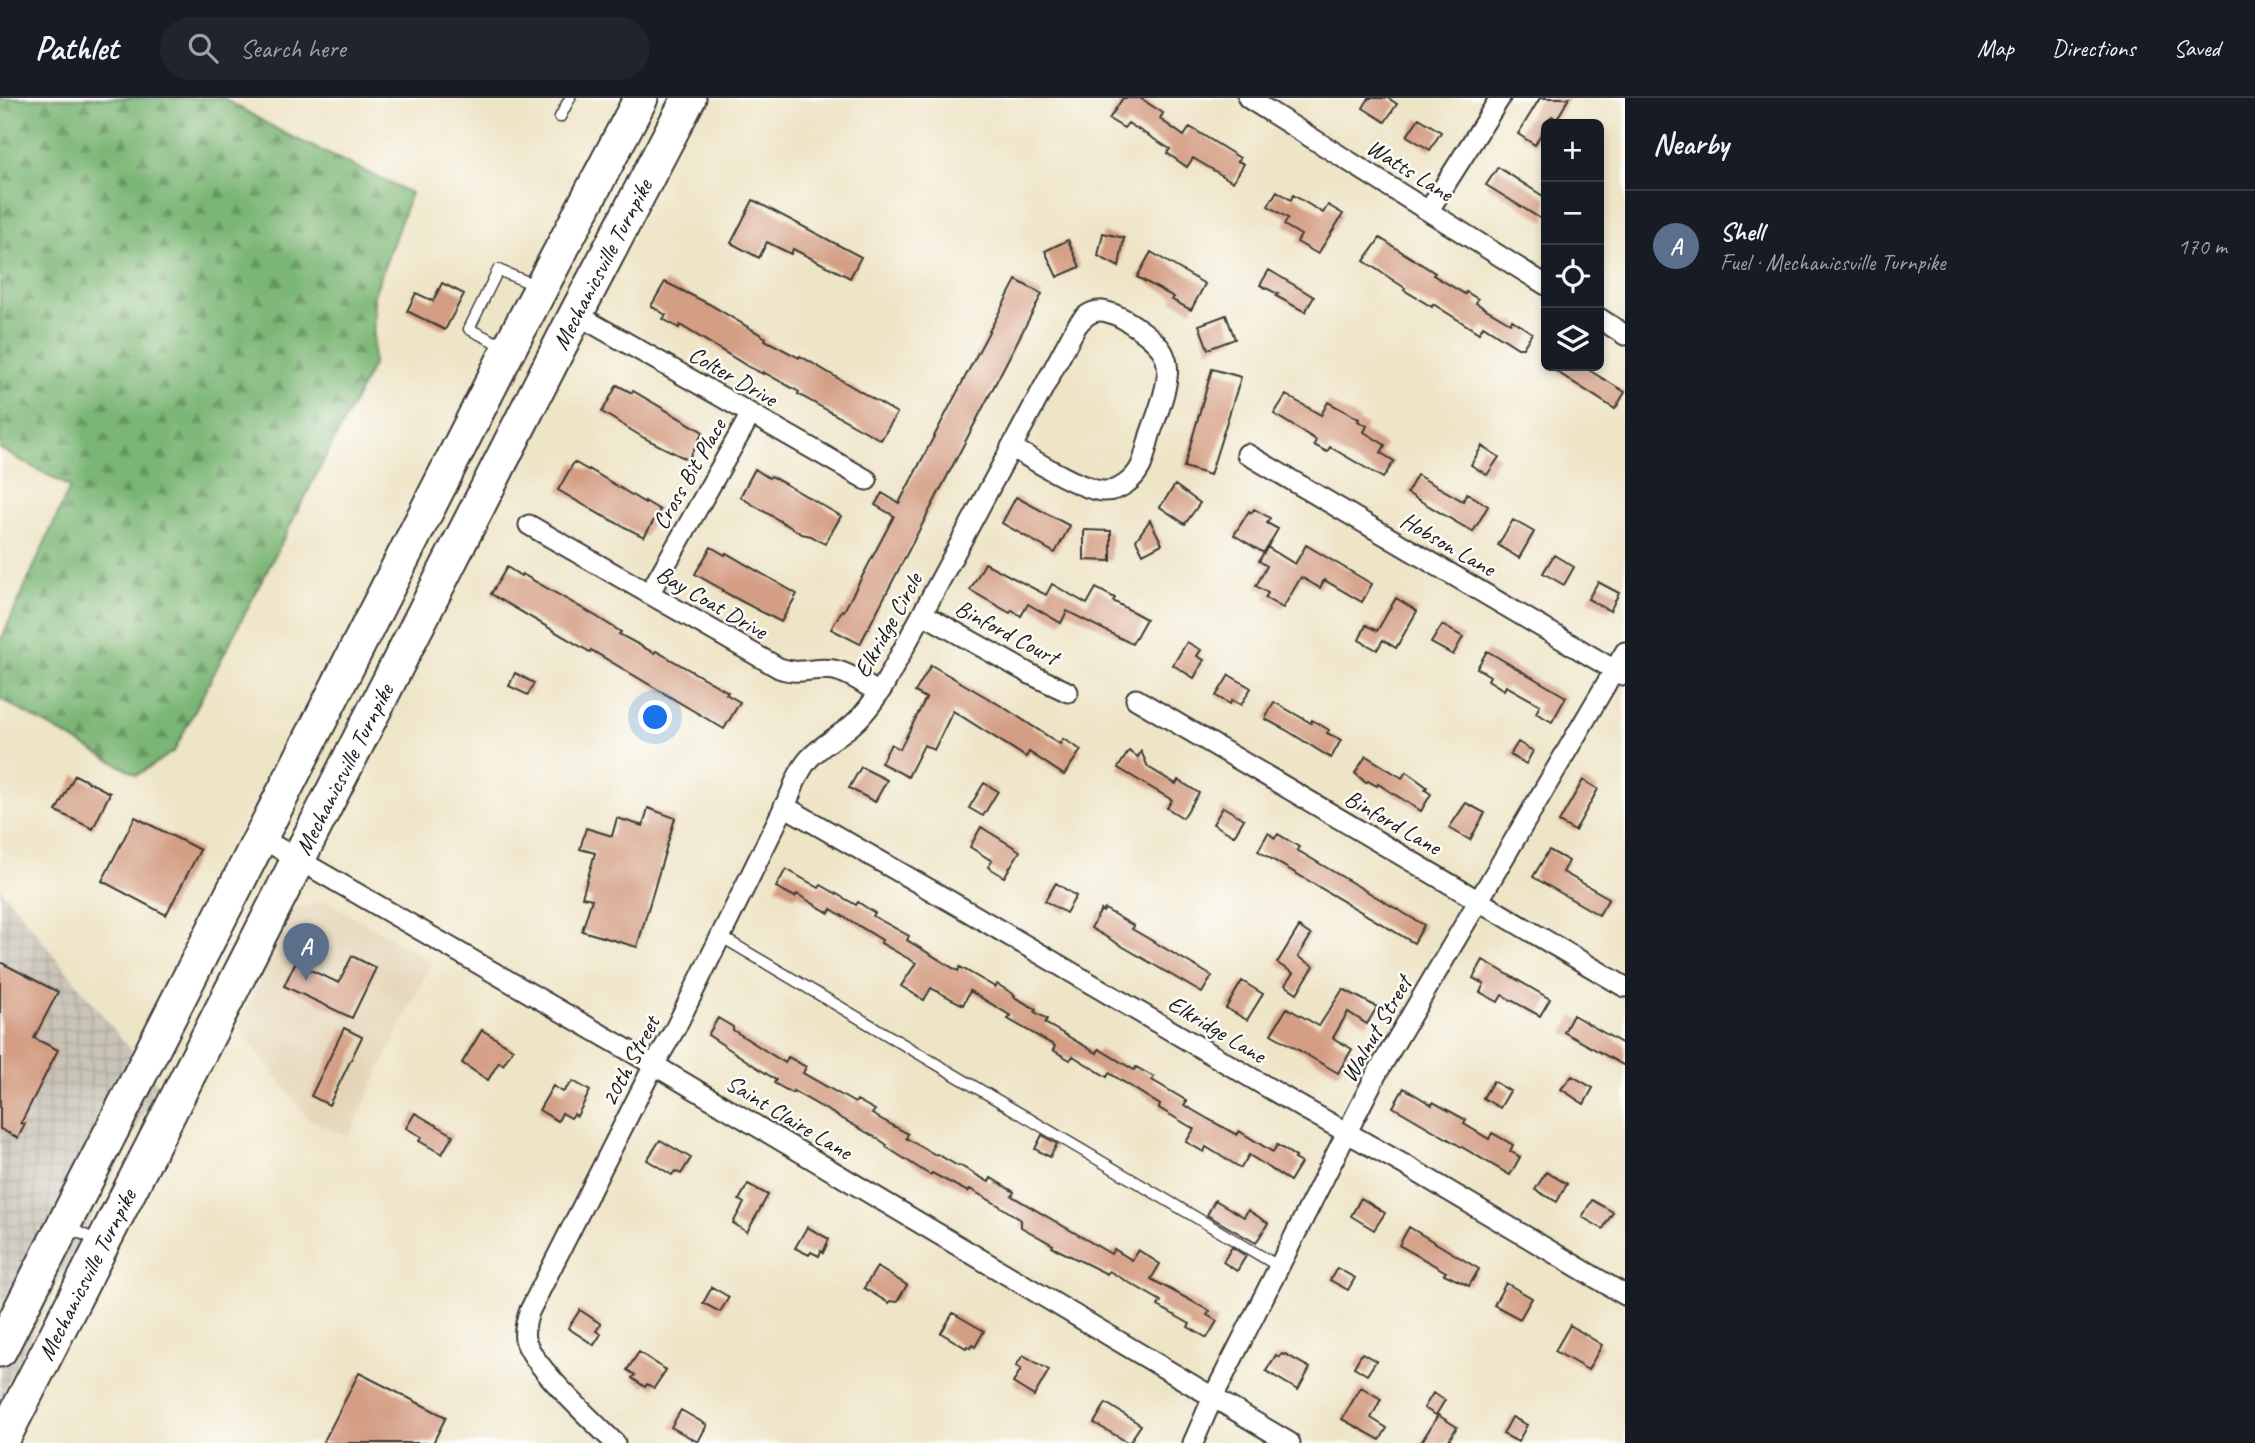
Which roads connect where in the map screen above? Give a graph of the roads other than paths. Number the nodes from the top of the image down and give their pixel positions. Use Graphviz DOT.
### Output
graph roads {
  1 [pos="570,98"];
  2 [pos="640,98"];
  3 [pos="689,98"];
  4 [pos="1248,98"];
  5 [pos="1500,98"];
  6 [pos="560,117"];
  7 [pos="1429,211"];
  8 [pos="1541,282"];
  9 [pos="540,287"];
  10 [pos="576,314"];
  11 [pos="1604,321"];
  12 [pos="1625,335"];
  13 [pos="509,349"];
  14 [pos="751,414"];
  15 [pos="1011,447"];
  16 [pos="1247,454"];
  17 [pos="867,481"];
  18 [pos="528,525"];
  19 [pos="649,594"];
  20 [pos="923,614"];
  21 [pos="1625,652"];
  22 [pos="1620,673"];
  23 [pos="1068,692"];
  24 [pos="879,693"];
  25 [pos="1136,699"];
  26 [pos="784,806"];
  27 [pos="261,838"];
  28 [pos="299,859"];
  29 [pos="1479,901"];
  30 [pos="720,936"];
  31 [pos="1625,987"];
  32 [pos="654,1065"];
  33 [pos="1346,1132"];
  34 [pos="64,1225"];
  35 [pos="104,1244"];
  36 [pos="1278,1266"];
  37 [pos="1625,1295"];
  38 [pos="0,1350"];
  39 [pos="1213,1397"];
  40 [pos="3,1431"];
  41 [pos="615,1443"];
  42 [pos="1193,1443"];
  43 [pos="1290,1443"];
  1 -- 6 [label="lane"];
  2 -- 9 [label="highway, Mechanicsville Turnpike"];
  3 -- 10 [label="highway, Mechanicsville Turnpike"];
  4 -- 7 [label="street, Watts Lane"];
  5 -- 7 [label="street"];
  7 -- 8 [label="street, Watts Lane"];
  9 -- 13 [label="highway, Mechanicsville Turnpike"];
  9 -- 13 [label="lane"];
  10 -- 14 [label="street, Colter Drive"];
  10 -- 28 [label="highway, Mechanicsville Turnpike"];
  11 -- 12 [label="street"];
  13 -- 27 [label="highway, Mechanicsville Turnpike"];
  14 -- 17 [label="street, Colter Drive"];
  14 -- 19 [label="street, Cross Bit Place"];
  15 -- 15 [label="street, Elkridge Circle"];
  15 -- 20 [label="street, Elkridge Circle"];
  16 -- 22 [label="street, Hobson Lane"];
  18 -- 19 [label="street, Bay Coat Drive"];
  19 -- 24 [label="street, Bay Coat Drive"];
  20 -- 23 [label="street, Binford Court"];
  20 -- 24 [label="street, Elkridge Circle"];
  21 -- 22 [label="street, Walnut Street"];
  22 -- 29 [label="street, Walnut Street"];
  24 -- 26 [label="street, Elkridge Circle"];
  25 -- 29 [label="street, Binford Lane"];
  26 -- 30 [label="street, 20th Street"];
  26 -- 33 [label="street, Elkridge Lane"];
  27 -- 28 [label="street, Saint Claire Lane"];
  27 -- 34 [label="highway, Mechanicsville Turnpike"];
  28 -- 32 [label="street, Saint Claire Lane"];
  28 -- 35 [label="highway, Mechanicsville Turnpike"];
  29 -- 31 [label="street, Binford Lane"];
  29 -- 33 [label="street, Walnut Street"];
  30 -- 32 [label="street, 20th Street"];
  30 -- 36 [label="lane"];
  32 -- 39 [label="street, Saint Claire Lane"];
  32 -- 41 [label="street, 20th Street"];
  33 -- 36 [label="street, Walnut Street"];
  33 -- 37 [label="street, Elkridge Lane"];
  34 -- 35 [label="lane"];
  34 -- 38 [label="highway, Mechanicsville Turnpike"];
  35 -- 40 [label="highway, Mechanicsville Turnpike"];
  36 -- 39 [label="street, Walnut Street"];
  39 -- 42 [label="street, Walnut Street"];
  39 -- 43 [label="street, Saint Claire Lane"];
}
